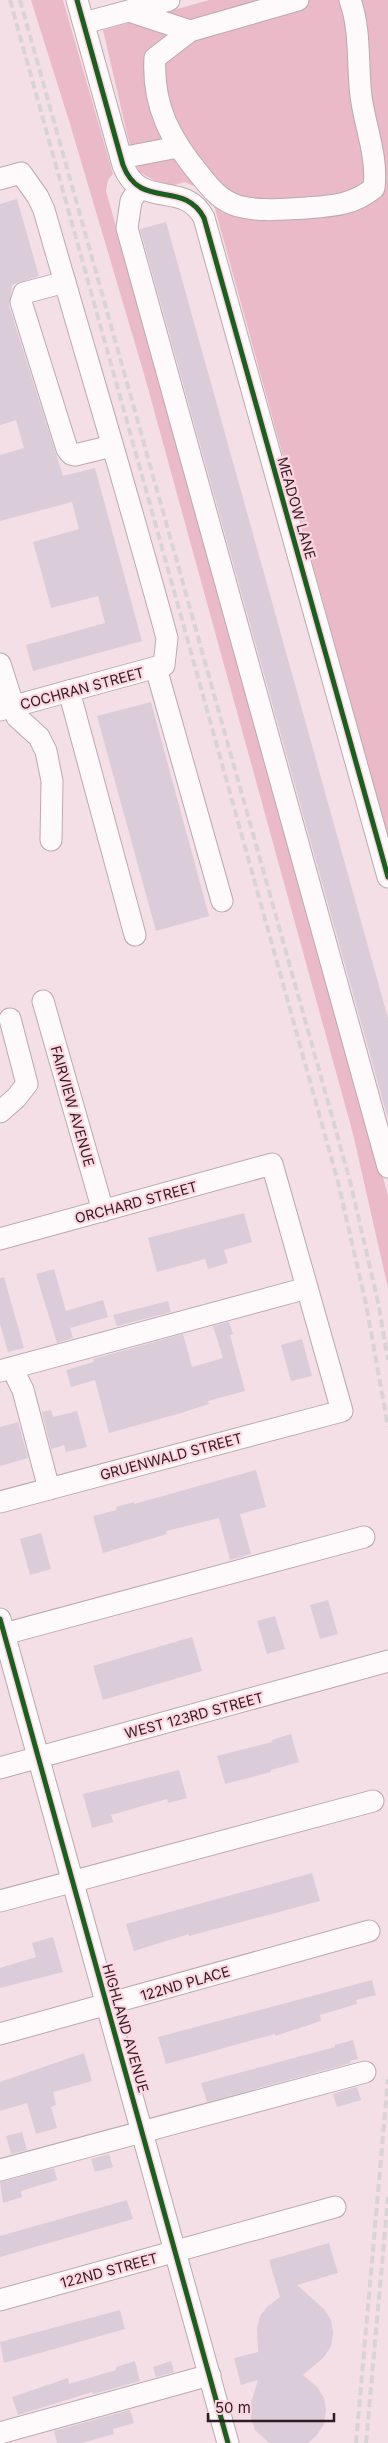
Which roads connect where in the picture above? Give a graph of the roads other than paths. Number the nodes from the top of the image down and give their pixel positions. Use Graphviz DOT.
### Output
graph roads {
  1 [pos="77,0"];
  2 [pos="169,0"];
  3 [pos="298,0"];
  4 [pos="350,0"];
  5 [pos="129,11"];
  6 [pos="84,24"];
  7 [pos="190,31"];
  8 [pos="178,147"];
  9 [pos="121,158"];
  10 [pos="0,179"];
  11 [pos="139,188"];
  12 [pos="64,282"];
  13 [pos="112,446"];
  14 [pos="0,664"];
  15 [pos="160,666"];
  16 [pos="69,691"];
  17 [pos="6,709"];
  18 [pos="51,840"];
  19 [pos="388,877"];
  20 [pos="222,901"];
  21 [pos="136,935"];
  22 [pos="43,1000"];
  23 [pos="10,1019"];
  24 [pos="0,1112"];
  25 [pos="388,1167"];
  26 [pos="103,1211"];
  27 [pos="0,1239"];
  28 [pos="307,1288"];
  29 [pos="6,1370"];
  30 [pos="49,1489"];
  31 [pos="0,1502"];
  32 [pos="364,1537"];
  33 [pos="1,1629"];
  34 [pos="388,1661"];
  35 [pos="39,1758"];
  36 [pos="0,1768"];
  37 [pos="373,1801"];
  38 [pos="73,1881"];
  39 [pos="0,1901"];
  40 [pos="369,1931"];
  41 [pos="108,2005"];
  42 [pos="0,2034"];
  43 [pos="365,2072"];
  44 [pos="143,2131"];
  45 [pos="0,2170"];
  46 [pos="334,2207"];
  47 [pos="176,2251"];
  48 [pos="0,2300"];
  49 [pos="210,2374"];
  50 [pos="0,2433"];
  51 [pos="228,2443"];
  1 -- 6 [label="street"];
  2 -- 5 [label="street"];
  3 -- 7 [label="street"];
  4 -- 8 [label="street"];
  5 -- 6 [label="street"];
  5 -- 7 [label="street"];
  6 -- 9 [label="street"];
  7 -- 8 [label="street"];
  8 -- 9 [label="street"];
  9 -- 11 [label="street"];
  10 -- 12 [label="street"];
  11 -- 19 [label="street, MEADOW LANE"];
  11 -- 25 [label="street"];
  12 -- 13 [label="street"];
  12 -- 13 [label="street"];
  13 -- 15 [label="street"];
  14 -- 17 [label="street"];
  15 -- 16 [label="street, COCHRAN STREET"];
  15 -- 20 [label="street"];
  16 -- 17 [label="street, COCHRAN STREET"];
  16 -- 21 [label="street"];
  17 -- 18 [label="street"];
  22 -- 26 [label="street, FAIRVIEW AVENUE"];
  23 -- 24 [label="street"];
  26 -- 27 [label="street, ORCHARD STREET"];
  26 -- 28 [label="street, ORCHARD STREET"];
  28 -- 29 [label="street"];
  28 -- 30 [label="street, GRUENWALD STREET"];
  29 -- 30 [label="street"];
  30 -- 31 [label="street, GRUENWALD STREET"];
  32 -- 33 [label="street"];
  33 -- 35 [label="street, HIGHLAND AVENUE"];
  34 -- 35 [label="street, WEST 123RD STREET"];
  35 -- 36 [label="street, WEST 123RD STREET"];
  35 -- 38 [label="street, HIGHLAND AVENUE"];
  37 -- 38 [label="street"];
  38 -- 39 [label="street"];
  38 -- 41 [label="street, HIGHLAND AVENUE"];
  40 -- 41 [label="street, 122ND PLACE"];
  41 -- 42 [label="street, 122ND PLACE"];
  41 -- 44 [label="street, HIGHLAND AVENUE"];
  43 -- 44 [label="street"];
  44 -- 45 [label="street"];
  44 -- 47 [label="street, HIGHLAND AVENUE"];
  46 -- 47 [label="street, 122ND STREET"];
  47 -- 48 [label="street, 122ND STREET"];
  47 -- 49 [label="street, HIGHLAND AVENUE"];
  49 -- 50 [label="street"];
  49 -- 51 [label="street, HIGHLAND AVENUE"];
}
